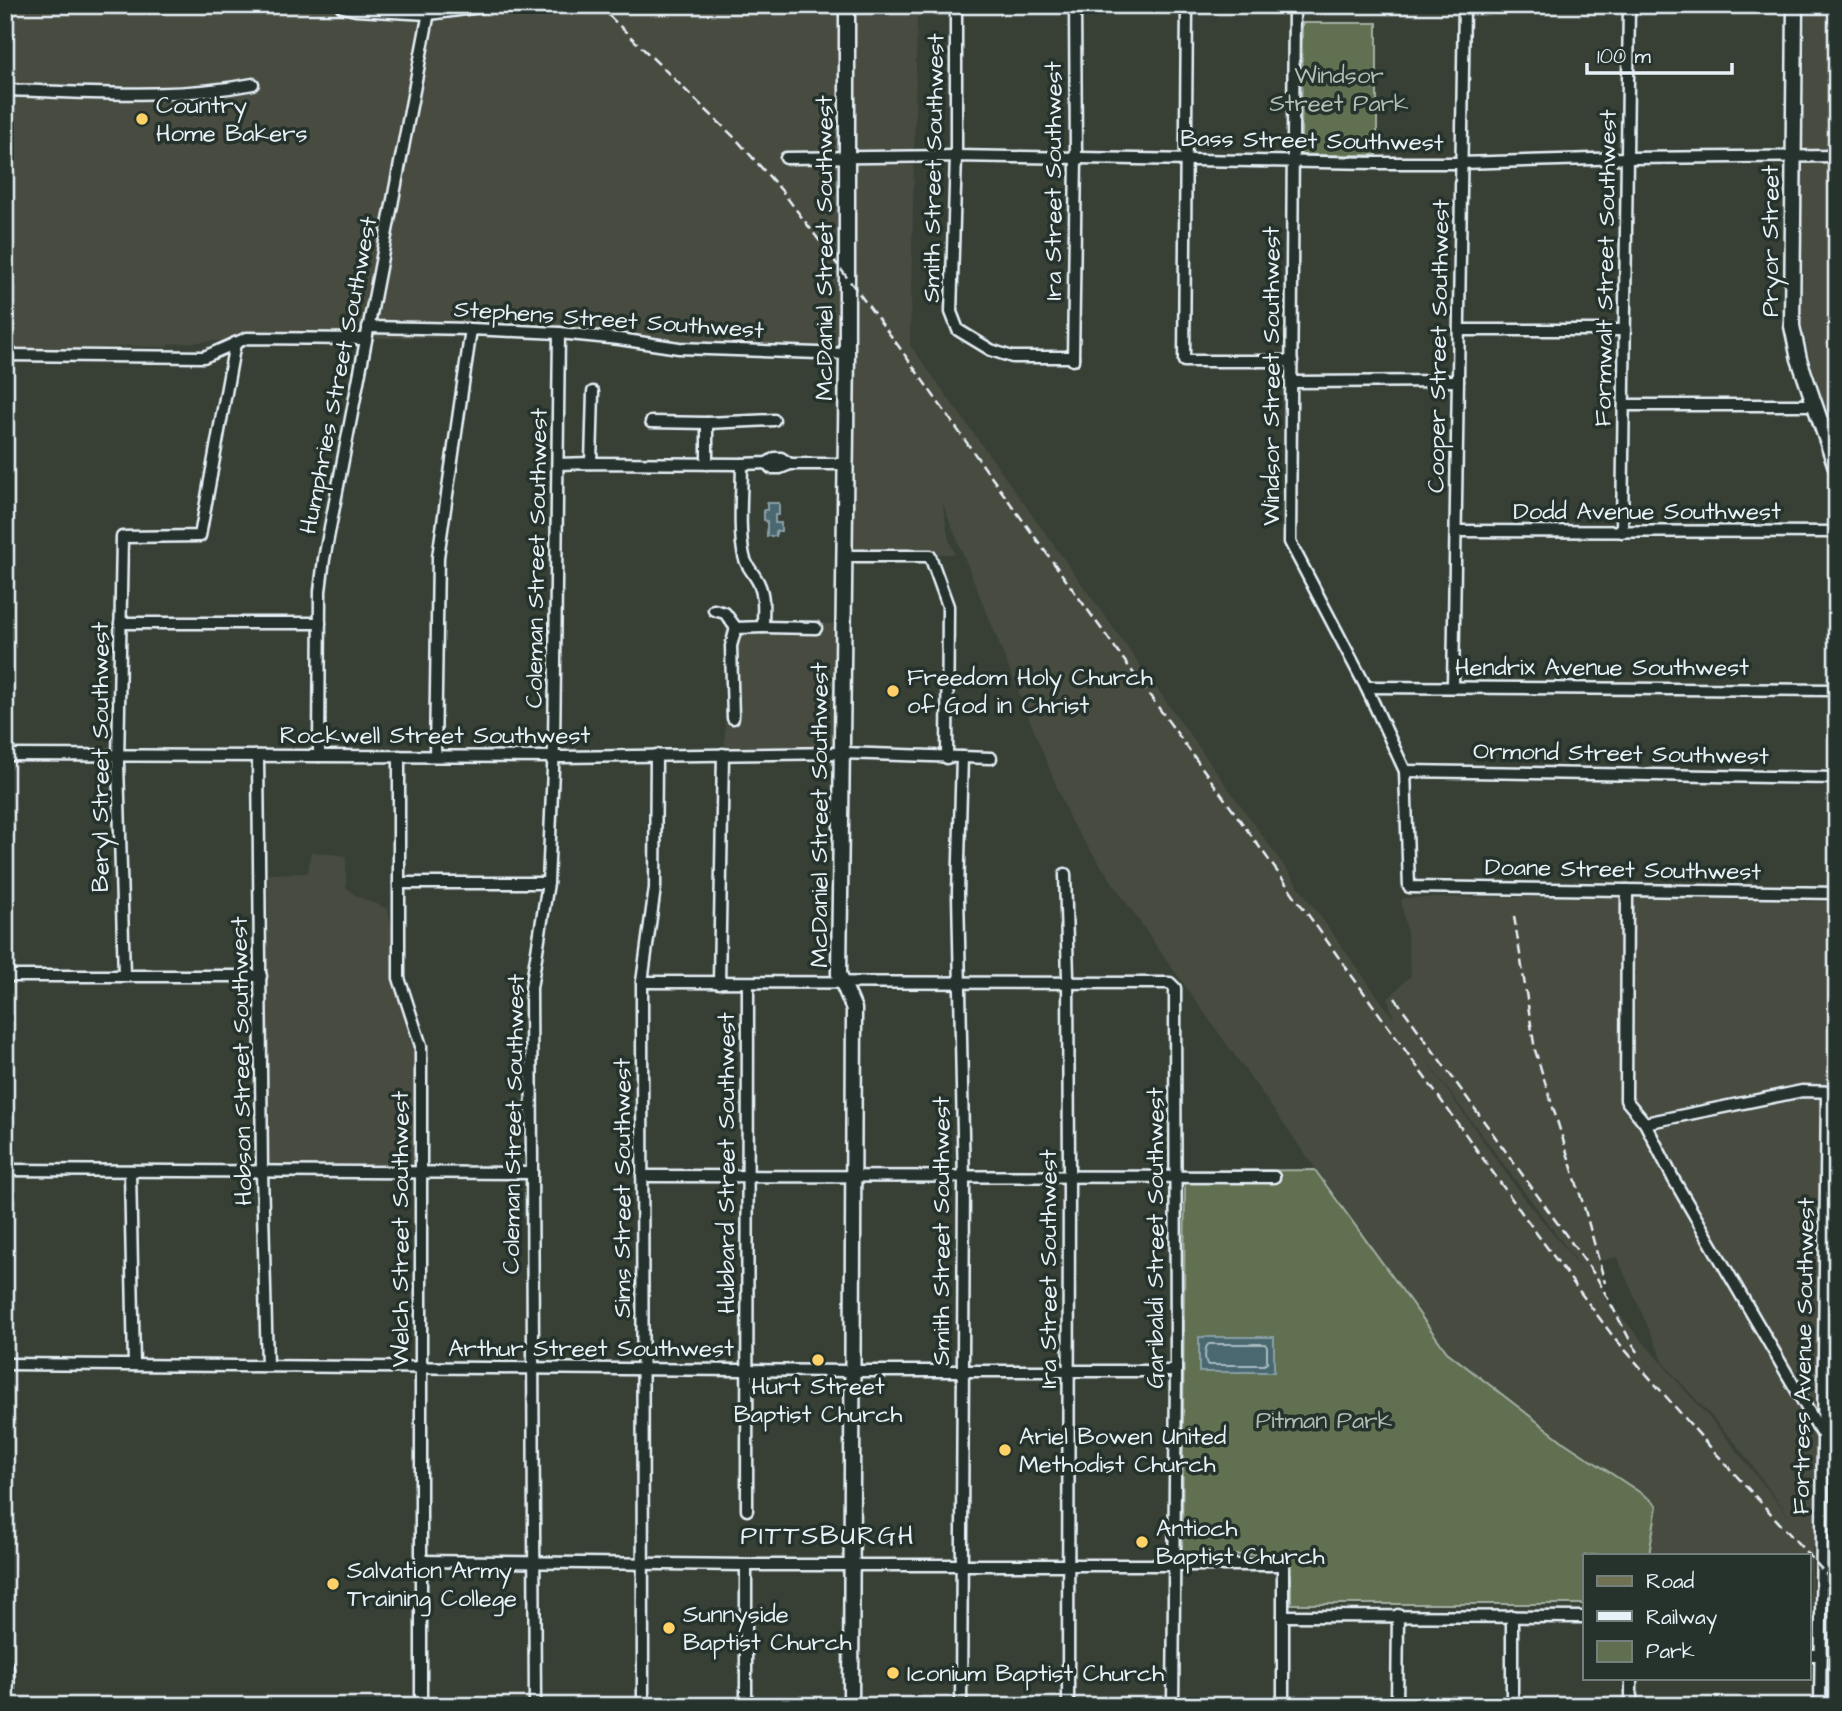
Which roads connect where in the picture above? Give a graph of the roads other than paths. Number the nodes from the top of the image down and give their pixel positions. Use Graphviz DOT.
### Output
graph roads {
  1 [pos="343,5"];
  2 [pos="480,5"];
  3 [pos="848,5"];
  4 [pos="956,5"];
  5 [pos="1075,5"];
  6 [pos="1186,5"];
  7 [pos="1294,5"];
  8 [pos="1464,5"];
  9 [pos="1629,5"];
  10 [pos="1795,5"];
  11 [pos="430,8"];
  12 [pos="253,84"];
  13 [pos="5,90"];
  14 [pos="848,156"];
  15 [pos="956,156"];
  16 [pos="1837,156"];
  17 [pos="1793,157"];
  18 [pos="786,158"];
  19 [pos="1076,158"];
  20 [pos="1627,158"];
  21 [pos="1186,159"];
  22 [pos="1293,161"];
  23 [pos="1460,163"];
  24 [pos="368,327"];
  25 [pos="471,329"];
  26 [pos="1459,330"];
  27 [pos="1625,330"];
  28 [pos="559,333"];
  29 [pos="366,339"];
  30 [pos="235,343"];
  31 [pos="847,354"];
  32 [pos="5,355"];
  33 [pos="1073,359"];
  34 [pos="1292,361"];
  35 [pos="1458,381"];
  36 [pos="1292,382"];
  37 [pos="593,392"];
  38 [pos="1624,405"];
  39 [pos="1814,405"];
  40 [pos="774,420"];
  41 [pos="651,422"];
  42 [pos="707,423"];
  43 [pos="591,463"];
  44 [pos="558,464"];
  45 [pos="707,464"];
  46 [pos="743,464"];
  47 [pos="846,464"];
  48 [pos="1837,470"];
  49 [pos="1457,531"];
  50 [pos="1622,531"];
  51 [pos="1837,532"];
  52 [pos="845,556"];
  53 [pos="714,610"];
  54 [pos="120,622"];
  55 [pos="320,623"];
  56 [pos="763,627"];
  57 [pos="736,628"];
  58 [pos="816,628"];
  59 [pos="1366,687"];
  60 [pos="1454,687"];
  61 [pos="1837,690"];
  62 [pos="733,718"];
  63 [pos="842,753"];
  64 [pos="723,754"];
  65 [pos="5,755"];
  66 [pos="118,755"];
  67 [pos="656,755"];
  68 [pos="258,756"];
  69 [pos="319,756"];
  70 [pos="399,757"];
  71 [pos="435,757"];
  72 [pos="554,757"];
  73 [pos="962,757"];
  74 [pos="947,758"];
  75 [pos="991,758"];
  76 [pos="1405,771"];
  77 [pos="1837,778"];
  78 [pos="1065,874"];
  79 [pos="399,883"];
  80 [pos="548,883"];
  81 [pos="1409,887"];
  82 [pos="1627,890"];
  83 [pos="1837,893"];
  84 [pos="5,976"];
  85 [pos="124,976"];
  86 [pos="261,976"];
  87 [pos="642,982"];
  88 [pos="959,982"];
  89 [pos="1068,982"];
  90 [pos="719,983"];
  91 [pos="748,983"];
  92 [pos="843,983"];
  93 [pos="1832,1092"];
  94 [pos="1645,1123"];
  95 [pos="5,1170"];
  96 [pos="130,1171"];
  97 [pos="262,1172"];
  98 [pos="421,1172"];
  99 [pos="532,1173"];
  100 [pos="642,1176"];
  101 [pos="747,1176"];
  102 [pos="853,1176"];
  103 [pos="964,1176"];
  104 [pos="1069,1176"];
  105 [pos="1175,1177"];
  106 [pos="1274,1177"];
  107 [pos="5,1364"];
  108 [pos="134,1365"];
  109 [pos="267,1366"];
  110 [pos="421,1367"];
  111 [pos="533,1368"];
  112 [pos="643,1369"];
  113 [pos="746,1370"];
  114 [pos="852,1371"];
  115 [pos="963,1371"];
  116 [pos="1069,1371"];
  117 [pos="1176,1371"];
  118 [pos="1824,1437"];
  119 [pos="747,1510"];
  120 [pos="421,1561"];
  121 [pos="534,1562"];
  122 [pos="643,1564"];
  123 [pos="851,1564"];
  124 [pos="746,1565"];
  125 [pos="962,1565"];
  126 [pos="1068,1565"];
  127 [pos="1173,1566"];
  128 [pos="1398,1615"];
  129 [pos="1283,1616"];
  130 [pos="1512,1616"];
  131 [pos="1583,1617"];
  132 [pos="1811,1655"];
  133 [pos="1821,1655"];
  134 [pos="5,1668"];
  135 [pos="1631,1680"];
  136 [pos="6,1706"];
  137 [pos="421,1706"];
  138 [pos="535,1706"];
  139 [pos="643,1706"];
  140 [pos="746,1706"];
  141 [pos="851,1706"];
  142 [pos="961,1706"];
  143 [pos="1068,1706"];
  144 [pos="1173,1706"];
  145 [pos="1283,1706"];
  146 [pos="1398,1706"];
  147 [pos="1512,1706"];
  148 [pos="1630,1706"];
  149 [pos="1820,1706"];
  1 -- 11 [label="street"];
  2 -- 11 [label="street"];
  3 -- 14 [label="street, McDaniel Street Southwest"];
  4 -- 15 [label="street, Smith Street Southwest"];
  5 -- 19 [label="street, Ira Street Southwest"];
  6 -- 21 [label="street"];
  7 -- 22 [label="street, Windsor Street Southwest"];
  8 -- 23 [label="street, Cooper Street Southwest"];
  9 -- 20 [label="street, Formwalt Street Southwest"];
  10 -- 17 [label="street, Pryor Street"];
  11 -- 24 [label="street, Humphries Street Southwest"];
  12 -- 13 [label="street"];
  14 -- 15 [label="street, Bass Street Southwest"];
  14 -- 18 [label="street, Bass Street Southwest"];
  14 -- 31 [label="street, McDaniel Street Southwest"];
  15 -- 19 [label="street, Bass Street Southwest"];
  15 -- 33 [label="street, Smith Street Southwest"];
  16 -- 17 [label="street, Bass Street Southwest"];
  17 -- 20 [label="street, Bass Street Southwest"];
  17 -- 39 [label="street, Pryor Street"];
  19 -- 21 [label="street, Bass Street Southwest"];
  19 -- 33 [label="street, Ira Street Southwest"];
  20 -- 23 [label="street, Bass Street Southwest"];
  20 -- 27 [label="street, Formwalt Street Southwest"];
  21 -- 22 [label="street, Bass Street Southwest"];
  21 -- 34 [label="street"];
  22 -- 23 [label="street, Bass Street Southwest"];
  22 -- 34 [label="street, Windsor Street Southwest"];
  23 -- 26 [label="street, Cooper Street Southwest"];
  24 -- 25 [label="street, Stephens Street Southwest"];
  24 -- 29 [label="street, Humphries Street Southwest"];
  25 -- 28 [label="street, Stephens Street Southwest"];
  25 -- 71 [label="street"];
  26 -- 27 [label="street"];
  26 -- 35 [label="street, Cooper Street Southwest"];
  27 -- 38 [label="street, Formwalt Street Southwest"];
  28 -- 31 [label="street, Stephens Street Southwest"];
  28 -- 44 [label="street, Coleman Street Southwest"];
  29 -- 30 [label="street"];
  29 -- 55 [label="street, Humphries Street Southwest"];
  30 -- 32 [label="street"];
  30 -- 54 [label="street, Beryl Street Southwest"];
  31 -- 47 [label="street, McDaniel Street Southwest"];
  34 -- 36 [label="street, Windsor Street Southwest"];
  35 -- 36 [label="street"];
  35 -- 49 [label="street, Cooper Street Southwest"];
  36 -- 59 [label="street, Windsor Street Southwest"];
  37 -- 43 [label="street"];
  38 -- 39 [label="street"];
  38 -- 50 [label="street, Formwalt Street Southwest"];
  39 -- 48 [label="street, Pryor Street"];
  40 -- 42 [label="street"];
  41 -- 42 [label="street"];
  42 -- 45 [label="street"];
  43 -- 44 [label="street"];
  43 -- 45 [label="street"];
  44 -- 72 [label="street, Coleman Street Southwest"];
  45 -- 46 [label="street"];
  46 -- 47 [label="street"];
  46 -- 56 [label="street"];
  47 -- 52 [label="street, McDaniel Street Southwest"];
  49 -- 50 [label="street, Dodd Avenue Southwest"];
  49 -- 60 [label="street, Cooper Street Southwest"];
  50 -- 51 [label="street, Dodd Avenue Southwest"];
  52 -- 63 [label="street, McDaniel Street Southwest"];
  52 -- 74 [label="street"];
  53 -- 57 [label="street"];
  54 -- 55 [label="street"];
  54 -- 66 [label="street, Beryl Street Southwest"];
  55 -- 69 [label="street, Humphries Street Southwest"];
  56 -- 57 [label="street"];
  56 -- 58 [label="street"];
  57 -- 62 [label="street"];
  59 -- 60 [label="street, Hendrix Avenue Southwest"];
  59 -- 76 [label="street, Windsor Street Southwest"];
  60 -- 61 [label="street, Hendrix Avenue Southwest"];
  63 -- 64 [label="street, Rockwell Street Southwest"];
  63 -- 74 [label="street, Rockwell Street Southwest"];
  63 -- 92 [label="street, McDaniel Street Southwest"];
  64 -- 67 [label="street, Rockwell Street Southwest"];
  64 -- 90 [label="street, Hubbard Street Southwest"];
  65 -- 66 [label="street, Rockwell Street Southwest"];
  66 -- 68 [label="street, Rockwell Street Southwest"];
  66 -- 85 [label="street, Beryl Street Southwest"];
  67 -- 72 [label="street, Rockwell Street Southwest"];
  67 -- 87 [label="street, Sims Street Southwest"];
  68 -- 69 [label="street, Rockwell Street Southwest"];
  68 -- 86 [label="street, Hobson Street Southwest"];
  69 -- 70 [label="street, Rockwell Street Southwest"];
  70 -- 71 [label="street, Rockwell Street Southwest"];
  70 -- 79 [label="street, Welch Street Southwest"];
  71 -- 72 [label="street, Rockwell Street Southwest"];
  72 -- 80 [label="street, Coleman Street Southwest"];
  73 -- 74 [label="street, Rockwell Street Southwest"];
  73 -- 75 [label="street, Rockwell Street Southwest"];
  73 -- 88 [label="street, Smith Street Southwest"];
  76 -- 77 [label="street, Ormond Street Southwest"];
  76 -- 81 [label="street, Windsor Street Southwest"];
  78 -- 89 [label="street, Ira Street Southwest"];
  79 -- 80 [label="street"];
  79 -- 98 [label="street, Welch Street Southwest"];
  80 -- 99 [label="street, Coleman Street Southwest"];
  81 -- 82 [label="street, Doane Street Southwest"];
  82 -- 83 [label="street, Doane Street Southwest"];
  82 -- 94 [label="street"];
  84 -- 85 [label="street"];
  85 -- 86 [label="street"];
  86 -- 97 [label="street, Hobson Street Southwest"];
  87 -- 90 [label="street"];
  87 -- 100 [label="street, Sims Street Southwest"];
  88 -- 89 [label="street"];
  88 -- 92 [label="street"];
  88 -- 103 [label="street, Smith Street Southwest"];
  89 -- 104 [label="street, Ira Street Southwest"];
  89 -- 105 [label="street, Garibaldi Street Southwest"];
  90 -- 91 [label="street"];
  91 -- 92 [label="street"];
  91 -- 101 [label="street, Hubbard Street Southwest"];
  92 -- 102 [label="street, McDaniel Street Southwest"];
  93 -- 94 [label="street"];
  93 -- 118 [label="street, Fortress Avenue Southwest"];
  94 -- 118 [label="street"];
  95 -- 96 [label="street"];
  96 -- 97 [label="street"];
  96 -- 108 [label="street"];
  97 -- 98 [label="street"];
  97 -- 109 [label="street, Hobson Street Southwest"];
  98 -- 99 [label="street"];
  98 -- 110 [label="street, Welch Street Southwest"];
  99 -- 111 [label="street, Coleman Street Southwest"];
  100 -- 101 [label="street"];
  100 -- 112 [label="street, Sims Street Southwest"];
  101 -- 102 [label="street"];
  101 -- 113 [label="street, Hubbard Street Southwest"];
  102 -- 103 [label="street"];
  102 -- 114 [label="street, McDaniel Street Southwest"];
  103 -- 104 [label="street"];
  103 -- 115 [label="street, Smith Street Southwest"];
  104 -- 105 [label="street"];
  104 -- 116 [label="street, Ira Street Southwest"];
  105 -- 106 [label="street"];
  105 -- 117 [label="street, Garibaldi Street Southwest"];
  107 -- 108 [label="street, Arthur Street Southwest"];
  108 -- 109 [label="street, Arthur Street Southwest"];
  109 -- 110 [label="street, Arthur Street Southwest"];
  110 -- 111 [label="street, Arthur Street Southwest"];
  110 -- 120 [label="street, Welch Street Southwest"];
  111 -- 112 [label="street, Arthur Street Southwest"];
  111 -- 121 [label="street, Coleman Street Southwest"];
  112 -- 113 [label="street, Arthur Street Southwest"];
  112 -- 122 [label="street, Sims Street Southwest"];
  113 -- 114 [label="street, Arthur Street Southwest"];
  113 -- 119 [label="street, Hubbard Street Southwest"];
  114 -- 115 [label="street, Arthur Street Southwest"];
  114 -- 123 [label="street, McDaniel Street Southwest"];
  115 -- 116 [label="street, Arthur Street Southwest"];
  115 -- 125 [label="street, Smith Street Southwest"];
  116 -- 117 [label="street, Arthur Street Southwest"];
  116 -- 126 [label="street, Ira Street Southwest"];
  117 -- 127 [label="street, Garibaldi Street Southwest"];
  118 -- 133 [label="street, Fortress Avenue Southwest"];
  120 -- 121 [label="street"];
  120 -- 137 [label="street, Welch Street Southwest"];
  121 -- 122 [label="street"];
  121 -- 138 [label="street, Coleman Street Southwest"];
  122 -- 124 [label="street"];
  122 -- 139 [label="street, Sims Street Southwest"];
  123 -- 124 [label="street"];
  123 -- 125 [label="street"];
  123 -- 141 [label="street, McDaniel Street Southwest"];
  124 -- 140 [label="street"];
  125 -- 126 [label="street"];
  125 -- 142 [label="street, Smith Street Southwest"];
  126 -- 127 [label="street"];
  126 -- 143 [label="street, Ira Street Southwest"];
  127 -- 129 [label="street"];
  127 -- 144 [label="street, Garibaldi Street Southwest"];
  128 -- 129 [label="street"];
  128 -- 130 [label="street"];
  128 -- 146 [label="street"];
  129 -- 145 [label="street"];
  130 -- 131 [label="street"];
  130 -- 147 [label="street"];
  132 -- 133 [label="street"];
  133 -- 149 [label="street, Fortress Avenue Southwest"];
  134 -- 136 [label="main road"];
  135 -- 148 [label="street"];
}
